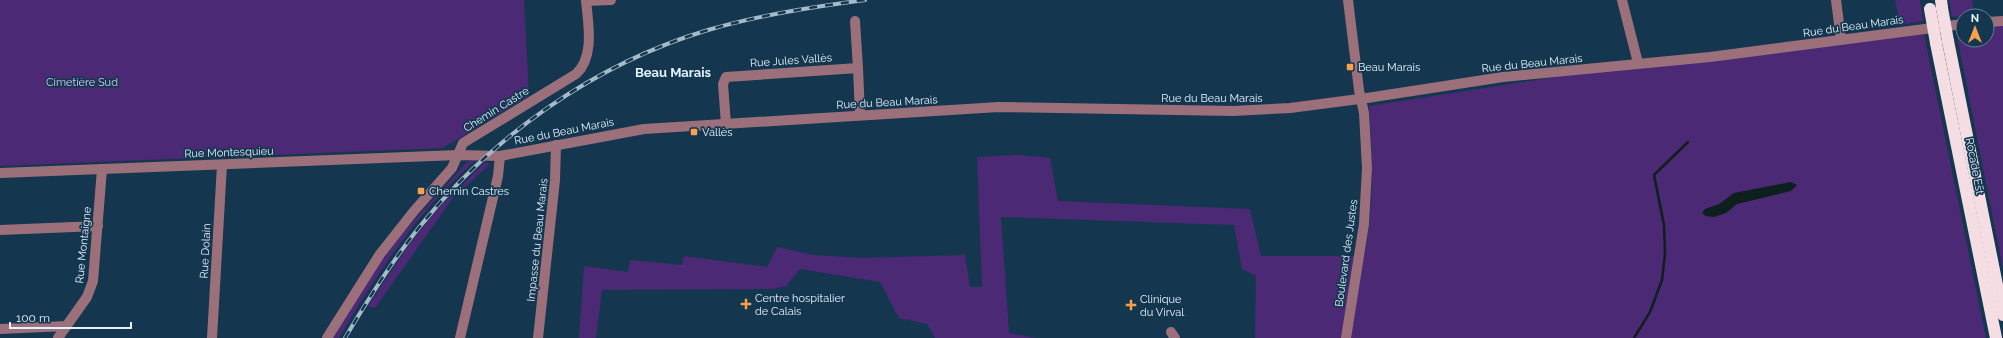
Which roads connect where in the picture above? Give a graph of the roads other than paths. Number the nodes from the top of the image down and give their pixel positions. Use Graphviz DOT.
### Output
graph roads {
  1 [pos="586,0"];
  2 [pos="610,0"];
  3 [pos="1348,0"];
  4 [pos="1622,0"];
  5 [pos="1836,0"];
  6 [pos="1942,4"];
  7 [pos="1929,5"];
  8 [pos="855,21"];
  9 [pos="1955,25"];
  10 [pos="1841,40"];
  11 [pos="1638,63"];
  12 [pos="858,68"];
  13 [pos="1361,99"];
  14 [pos="860,115"];
  15 [pos="726,124"];
  16 [pos="556,145"];
  17 [pos="458,155"];
  18 [pos="500,156"];
  19 [pos="222,165"];
  20 [pos="102,169"];
  21 [pos="0,173"];
  22 [pos="98,226"];
  23 [pos="0,230"];
  24 [pos="2003,315"];
  25 [pos="67,326"];
  26 [pos="0,329"];
  27 [pos="58,338"];
  28 [pos="212,338"];
  29 [pos="328,338"];
  30 [pos="460,338"];
  31 [pos="538,338"];
  32 [pos="1346,338"];
  33 [pos="1996,338"];
  1 -- 2 [label="street"];
  1 -- 17 [label="street, Chemin Castre"];
  3 -- 13 [label="street, Boulevard des Justes"];
  4 -- 11 [label="street"];
  5 -- 10 [label="street"];
  6 -- 24 [label="highway, Rocade Est, bridge"];
  7 -- 33 [label="highway, Rocade Est, bridge"];
  8 -- 12 [label="street"];
  9 -- 10 [label="street, Rue du Beau Marais"];
  10 -- 11 [label="street, Rue du Beau Marais"];
  11 -- 13 [label="street, Rue du Beau Marais"];
  12 -- 14 [label="street"];
  12 -- 15 [label="street, Rue Jules Vallès"];
  13 -- 14 [label="street, Rue du Beau Marais"];
  13 -- 32 [label="street, Boulevard des Justes"];
  14 -- 15 [label="street, Rue du Beau Marais"];
  15 -- 16 [label="street, Rue du Beau Marais"];
  16 -- 18 [label="street, Rue du Beau Marais"];
  16 -- 31 [label="street, Impasse du Beau Marais"];
  17 -- 18 [label="street, Rue du Beau Marais"];
  17 -- 19 [label="street, Rue Montesquieu"];
  17 -- 29 [label="street, Chemin Castre"];
  18 -- 30 [label="street"];
  19 -- 20 [label="street, Rue Montesquieu"];
  19 -- 28 [label="street, Rue Dolain"];
  20 -- 21 [label="street, Rue Montesquieu"];
  20 -- 22 [label="street, Rue Montaigne"];
  22 -- 23 [label="street"];
  22 -- 25 [label="street, Rue Montaigne"];
  25 -- 26 [label="street"];
  25 -- 27 [label="street, Rue Montaigne"];
}
